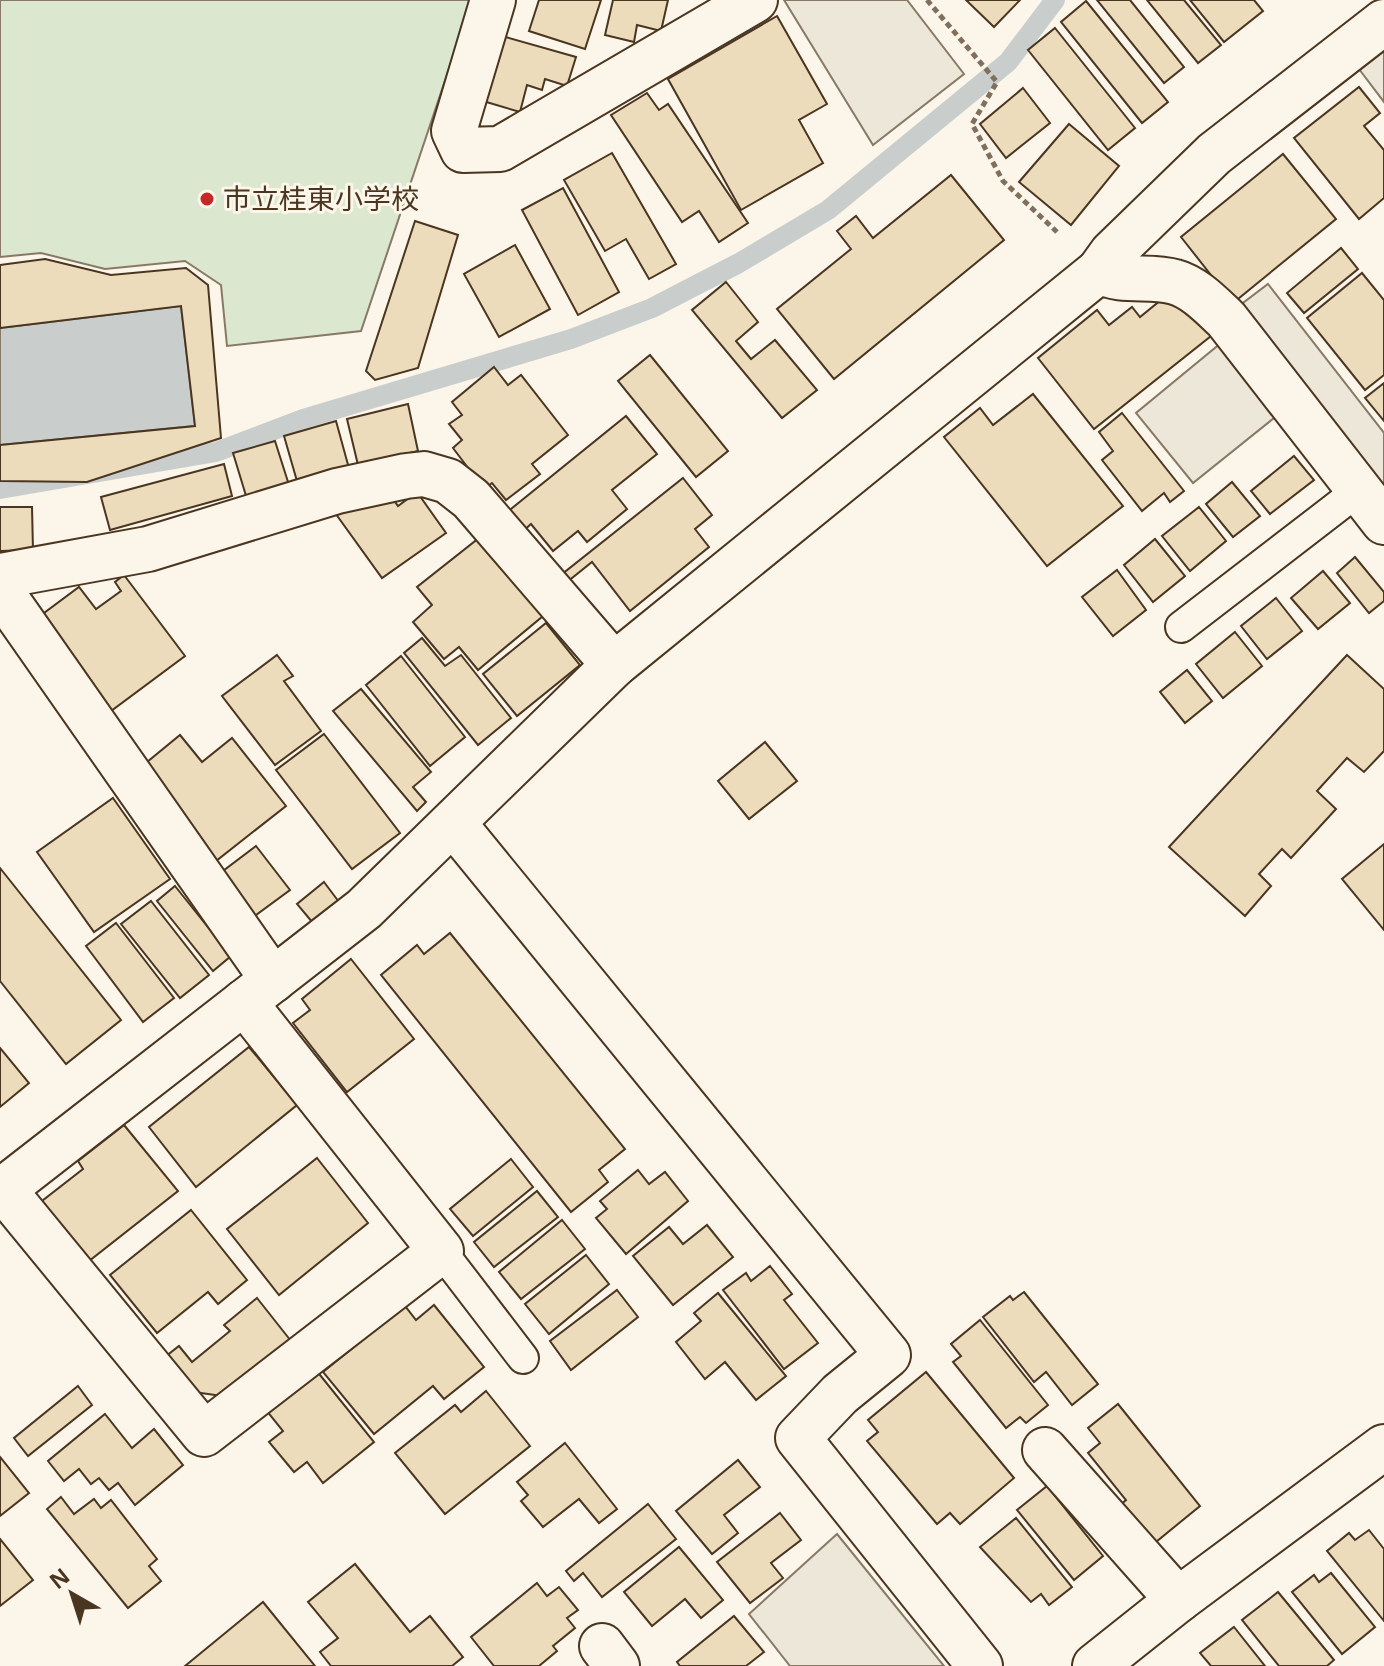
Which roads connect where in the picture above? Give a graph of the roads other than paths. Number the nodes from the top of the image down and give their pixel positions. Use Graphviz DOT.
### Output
graph roads {
  1 [pos="493,0"];
  2 [pos="755,0"];
  3 [pos="1384,22"];
  4 [pos="1099,271"];
  5 [pos="1372,506"];
  6 [pos="0,576"];
  7 [pos="0,590"];
  8 [pos="1181,627"];
  9 [pos="614,665"];
  10 [pos="454,824"];
  11 [pos="259,991"];
  12 [pos="2,1190"];
  13 [pos="441,1251"];
  14 [pos="523,1358"];
  15 [pos="1384,1447"];
  16 [pos="1045,1450"];
  17 [pos="1178,1600"];
  18 [pos="980,1666"];
  19 [pos="1095,1666"];
  1 -- 2 [label="street"];
  3 -- 4 [label="street"];
  4 -- 5 [label="street"];
  4 -- 9 [label="street"];
  5 -- 8 [label="lane"];
  6 -- 9 [label="street"];
  7 -- 11 [label="street"];
  9 -- 10 [label="street"];
  10 -- 11 [label="street"];
  10 -- 18 [label="street"];
  11 -- 12 [label="street"];
  11 -- 13 [label="street"];
  12 -- 13 [label="street"];
  13 -- 14 [label="lane"];
  15 -- 17 [label="street"];
  16 -- 17 [label="street"];
  17 -- 19 [label="street"];
}
